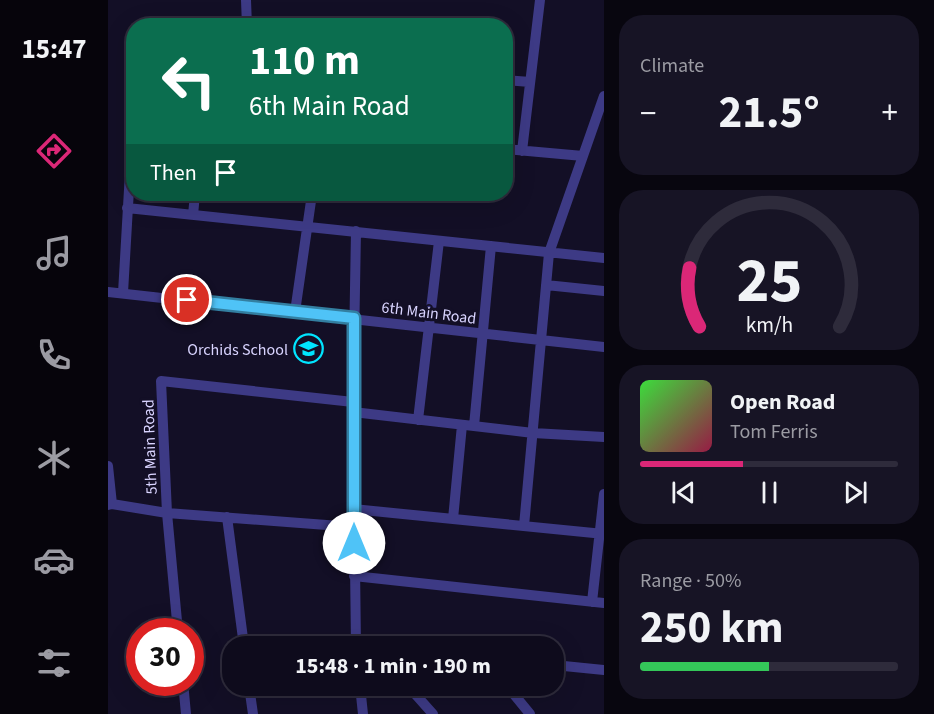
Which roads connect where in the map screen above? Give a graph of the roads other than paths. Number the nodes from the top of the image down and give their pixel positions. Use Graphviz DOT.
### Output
graph roads {
  1 [pos="246,0"];
  2 [pos="540,0"];
  3 [pos="247,18"];
  4 [pos="513,81"];
  5 [pos="530,82"];
  6 [pos="604,96"];
  7 [pos="513,150"];
  8 [pos="522,151"];
  9 [pos="583,156"];
  10 [pos="127,201"];
  11 [pos="194,201"];
  12 [pos="311,201"];
  13 [pos="127,208"];
  14 [pos="193,215"];
  15 [pos="308,226"];
  16 [pos="356,231"];
  17 [pos="440,241"];
  18 [pos="491,246"];
  19 [pos="549,253"];
  20 [pos="604,258"];
  21 [pos="546,285"];
  22 [pos="604,291"];
  23 [pos="108,292"];
  24 [pos="123,293"];
  25 [pos="295,312"];
  26 [pos="354,318"];
  27 [pos="427,326"];
  28 [pos="483,333"];
  29 [pos="541,340"];
  30 [pos="604,347"];
  31 [pos="353,407"];
  32 [pos="418,420"];
  33 [pos="462,424"];
  34 [pos="474,426"];
  35 [pos="533,433"];
  36 [pos="604,437"];
  37 [pos="108,466"];
  38 [pos="604,494"];
  39 [pos="110,504"];
  40 [pos="353,509"];
  41 [pos="166,513"];
  42 [pos="227,518"];
  43 [pos="453,519"];
  44 [pos="524,526"];
  45 [pos="353,527"];
  46 [pos="602,533"];
  47 [pos="354,576"];
  48 [pos="592,602"];
  49 [pos="604,603"];
  50 [pos="177,618"];
  51 [pos="243,636"];
  52 [pos="357,636"];
  53 [pos="564,666"];
  54 [pos="604,670"];
  55 [pos="184,696"];
  56 [pos="250,696"];
  57 [pos="361,696"];
  58 [pos="417,696"];
  59 [pos="515,696"];
  60 [pos="186,714"];
  61 [pos="253,714"];
  62 [pos="363,714"];
  63 [pos="432,714"];
  64 [pos="530,714"];
  1 -- 3 [label="street"];
  2 -- 5 [label="street"];
  4 -- 5 [label="street"];
  5 -- 8 [label="street"];
  6 -- 9 [label="street"];
  7 -- 8 [label="street"];
  8 -- 9 [label="street"];
  9 -- 19 [label="street"];
  10 -- 13 [label="street"];
  11 -- 14 [label="street"];
  12 -- 15 [label="street"];
  13 -- 14 [label="street"];
  13 -- 24 [label="street"];
  14 -- 15 [label="street"];
  15 -- 16 [label="street"];
  15 -- 25 [label="street"];
  16 -- 17 [label="street"];
  16 -- 26 [label="street"];
  17 -- 18 [label="street"];
  17 -- 27 [label="street"];
  18 -- 19 [label="street"];
  18 -- 28 [label="street"];
  19 -- 20 [label="street"];
  19 -- 21 [label="street"];
  21 -- 22 [label="street"];
  21 -- 29 [label="street"];
  23 -- 24 [label="street, 6th Main Road"];
  24 -- 25 [label="street, 6th Main Road"];
  25 -- 26 [label="street, 6th Main Road"];
  26 -- 27 [label="street, 6th Main Road"];
  26 -- 31 [label="street"];
  27 -- 28 [label="street, 6th Main Road"];
  27 -- 32 [label="street"];
  28 -- 29 [label="street, 6th Main Road"];
  28 -- 34 [label="street"];
  29 -- 30 [label="street, 6th Main Road"];
  29 -- 35 [label="street"];
  31 -- 32 [label="street"];
  31 -- 40 [label="street"];
  31 -- 41 [label="street, 5th Main Road"];
  32 -- 33 [label="street"];
  33 -- 34 [label="street"];
  33 -- 43 [label="street"];
  34 -- 35 [label="street"];
  35 -- 36 [label="street"];
  35 -- 44 [label="street"];
  37 -- 39 [label="street"];
  38 -- 46 [label="street"];
  39 -- 41 [label="street"];
  40 -- 43 [label="street"];
  40 -- 45 [label="street"];
  41 -- 42 [label="street"];
  41 -- 50 [label="street, 5th Main Road"];
  42 -- 45 [label="street"];
  42 -- 51 [label="street"];
  43 -- 44 [label="street"];
  44 -- 46 [label="street"];
  45 -- 47 [label="street"];
  46 -- 48 [label="street"];
  47 -- 48 [label="street"];
  47 -- 52 [label="street"];
  48 -- 49 [label="street"];
  53 -- 54 [label="street"];
  55 -- 60 [label="street"];
  56 -- 61 [label="street"];
  57 -- 62 [label="street"];
  58 -- 63 [label="street"];
  59 -- 64 [label="street"];
}
